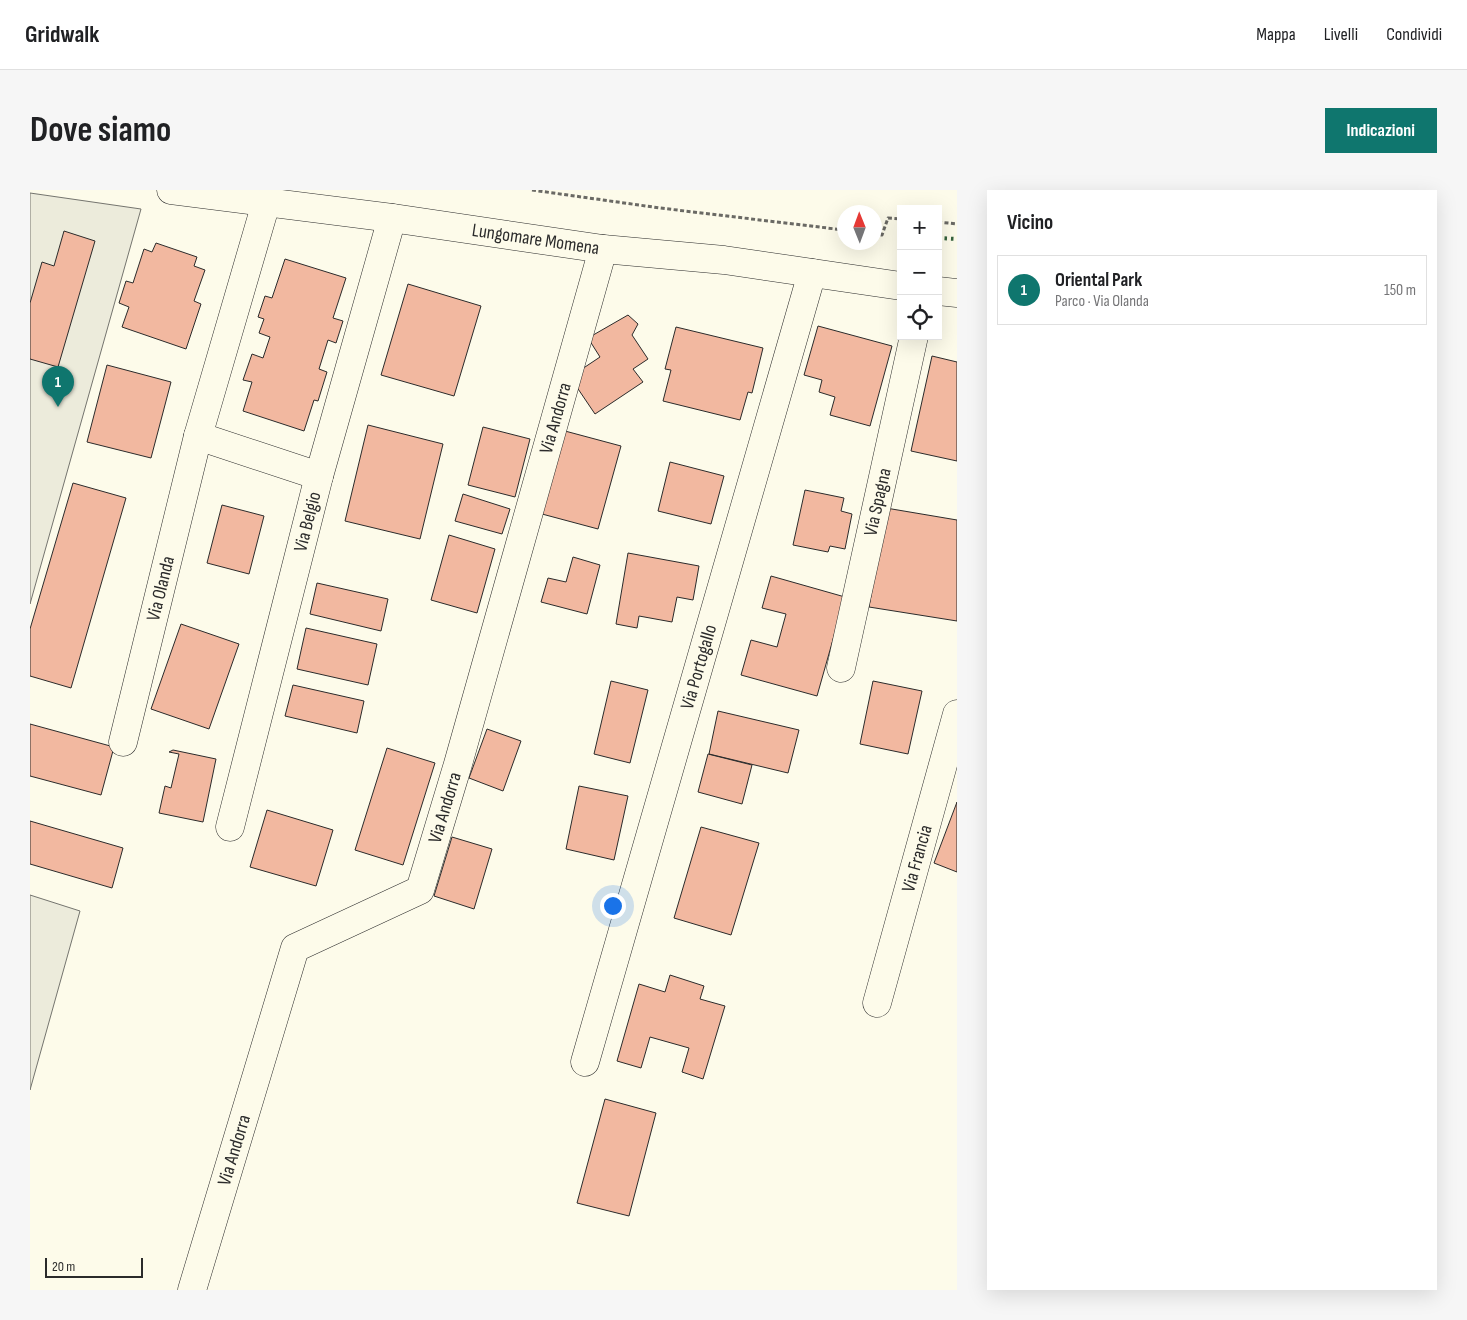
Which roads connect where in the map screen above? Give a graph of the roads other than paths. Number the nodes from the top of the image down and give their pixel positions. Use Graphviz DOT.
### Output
graph roads {
  1 [pos="171,190"];
  2 [pos="266,203"];
  3 [pos="392,218"];
  4 [pos="603,249"];
  5 [pos="812,272"];
  6 [pos="897,285"];
  7 [pos="942,291"];
  8 [pos="957,293"];
  9 [pos="913,340"];
  10 [pos="198,436"];
  11 [pos="319,476"];
  12 [pos="841,668"];
  13 [pos="957,714"];
  14 [pos="123,742"];
  15 [pos="230,827"];
  16 [pos="877,1003"];
  17 [pos="586,1062"];
  18 [pos="192,1290"];
  1 -- 2 [label="street, Lungomare Momena"];
  2 -- 3 [label="street, Lungomare Momena"];
  2 -- 10 [label="street, Via Olanda"];
  3 -- 4 [label="street, Lungomare Momena"];
  3 -- 11 [label="street, Via Belgio"];
  4 -- 5 [label="street, Lungomare Momena"];
  4 -- 18 [label="street, Via Andorra"];
  5 -- 6 [label="street, Lungomare Momena"];
  5 -- 17 [label="street, Via Portogallo"];
  7 -- 8 [label="street"];
  9 -- 12 [label="street, Via Spagna"];
  10 -- 11 [label="street"];
  10 -- 14 [label="street, Via Olanda"];
  11 -- 15 [label="street, Via Belgio"];
  13 -- 16 [label="street, Via Francia"];
}
